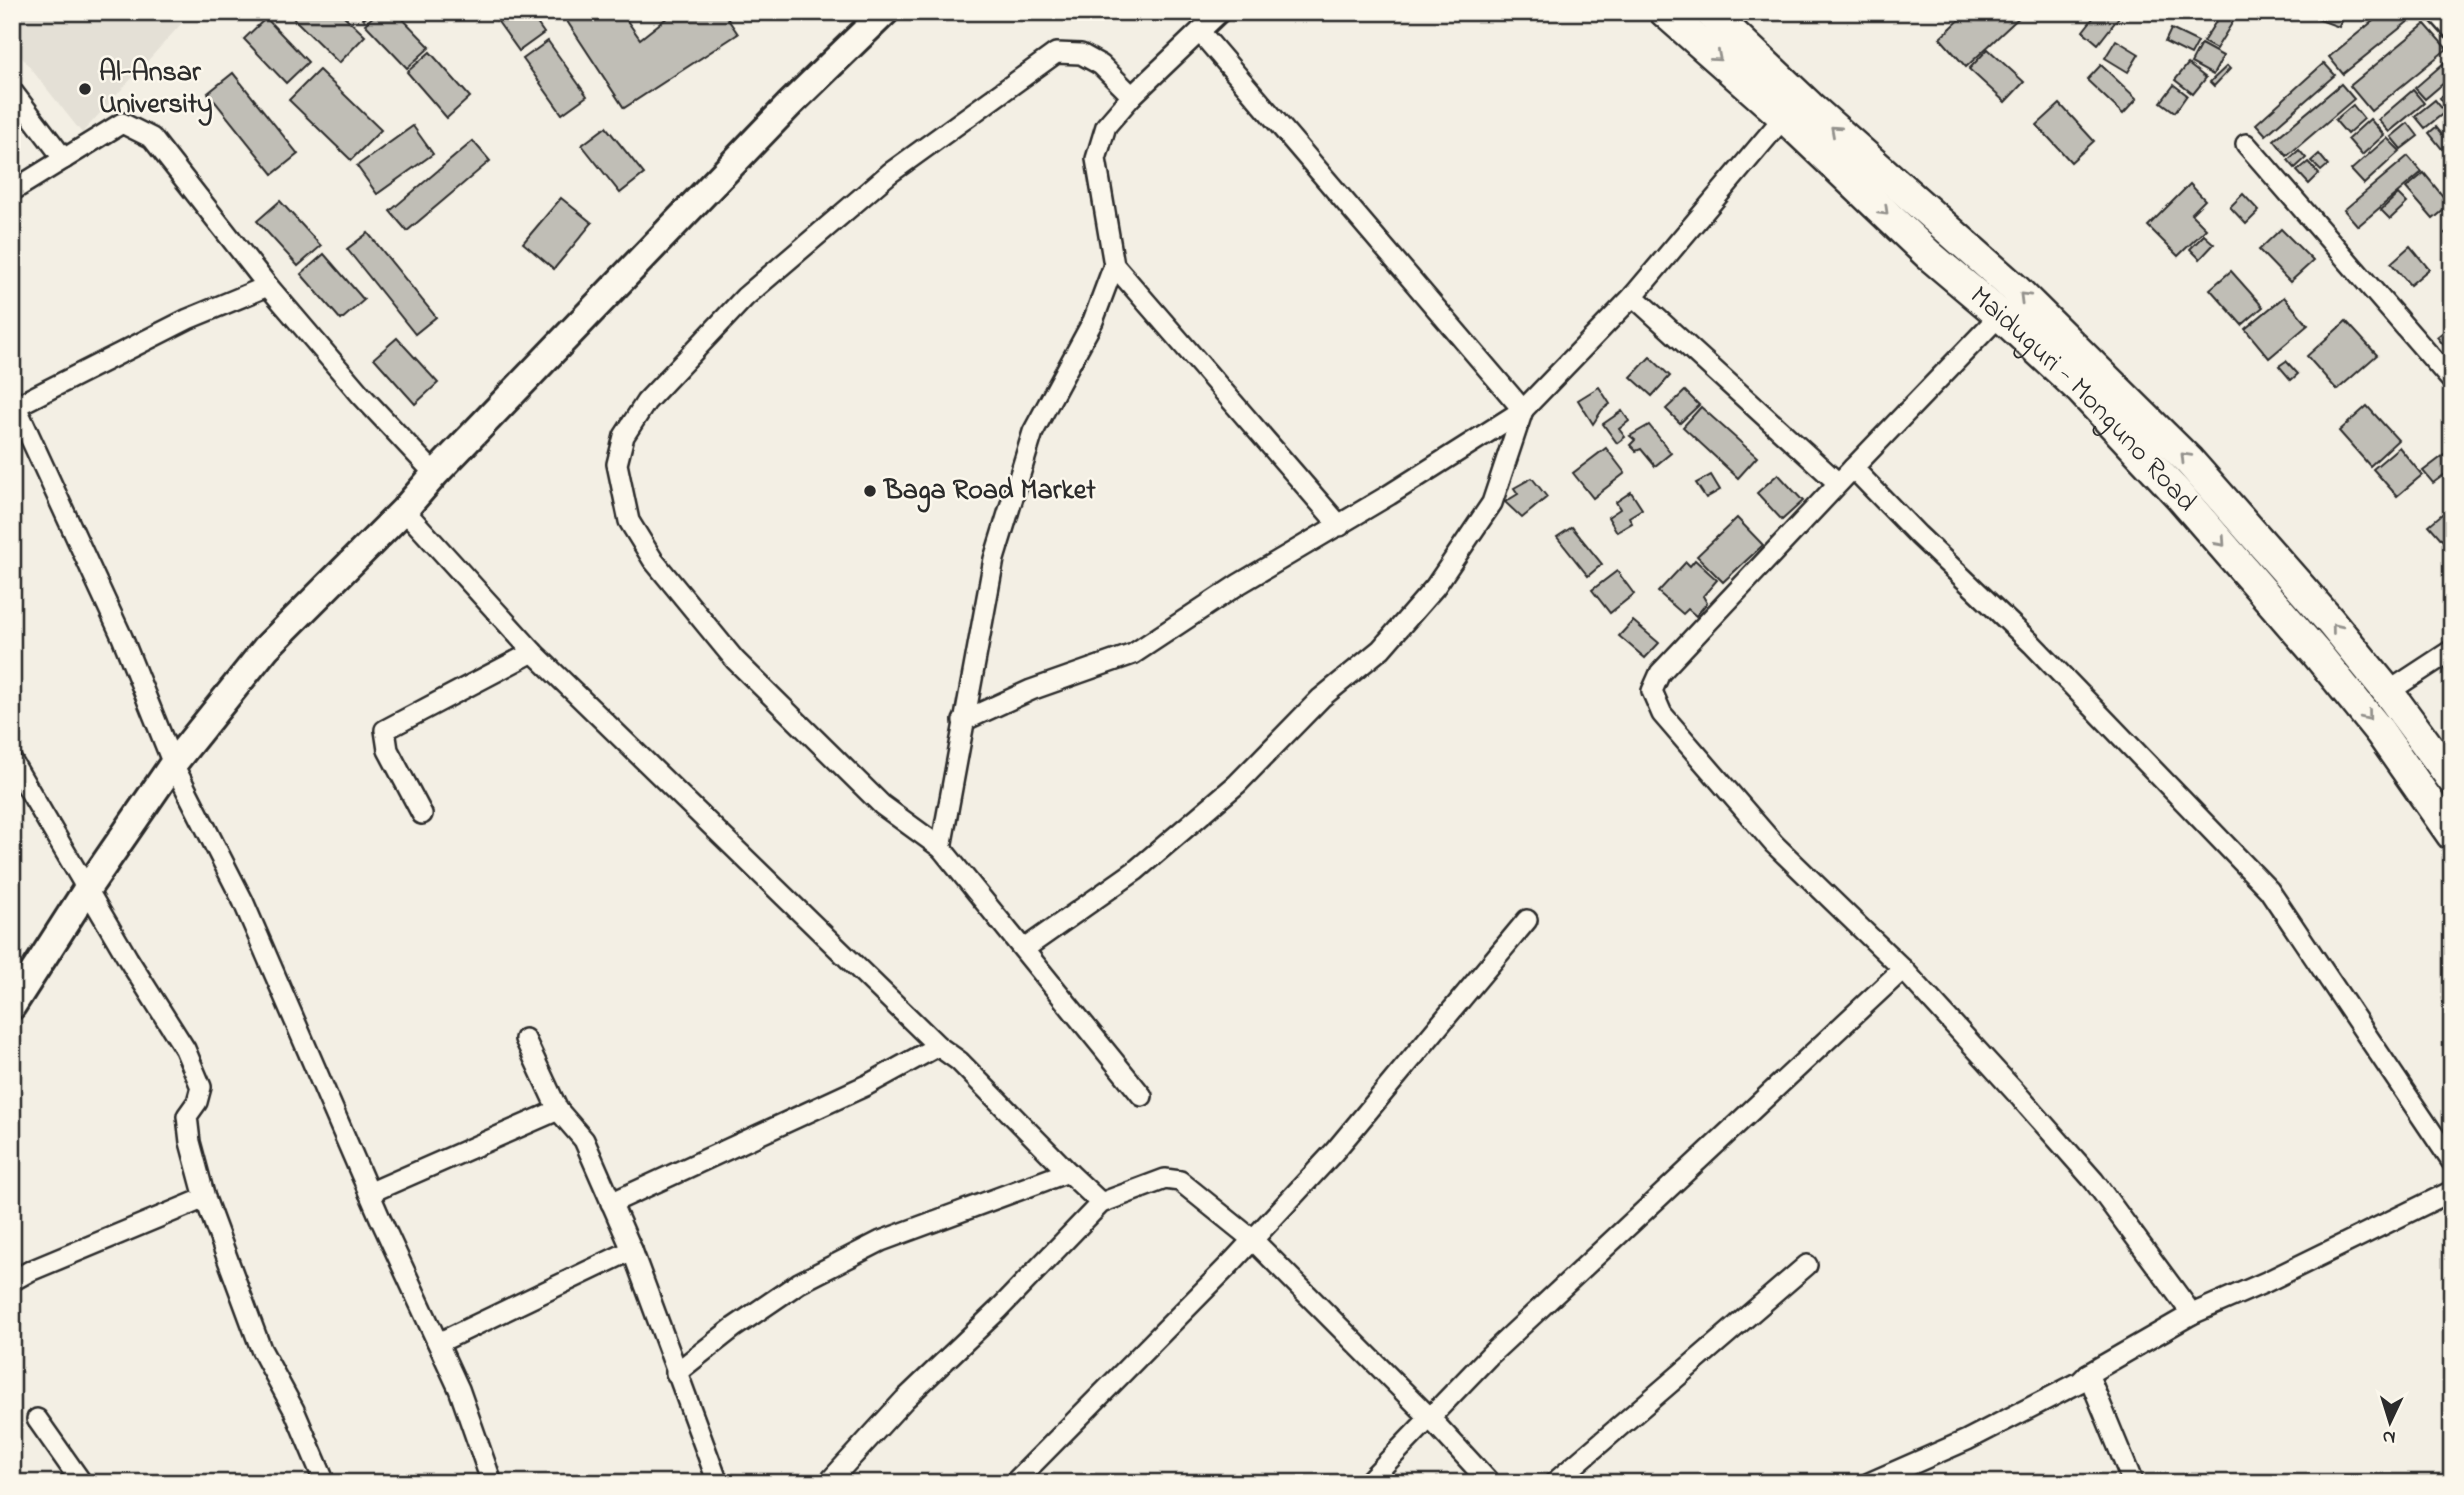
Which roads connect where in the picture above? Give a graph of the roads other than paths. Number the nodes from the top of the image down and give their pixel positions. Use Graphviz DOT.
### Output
graph roads {
  1 [pos="885,12"];
  2 [pos="1220,12"];
  3 [pos="1665,12"];
  4 [pos="1710,12"];
  5 [pos="2437,12"];
  6 [pos="2452,29"];
  7 [pos="1200,33"];
  8 [pos="12,91"];
  9 [pos="1132,96"];
  10 [pos="1784,117"];
  11 [pos="2246,144"];
  12 [pos="65,159"];
  13 [pos="12,191"];
  14 [pos="1114,265"];
  15 [pos="268,286"];
  16 [pos="1633,296"];
  17 [pos="2000,315"];
  18 [pos="2452,381"];
  19 [pos="14,402"];
  20 [pos="1523,410"];
  21 [pos="1853,467"];
  22 [pos="435,474"];
  23 [pos="1838,483"];
  24 [pos="404,510"];
  25 [pos="1339,526"];
  26 [pos="2452,650"];
  27 [pos="533,652"];
  28 [pos="2388,692"];
  29 [pos="963,721"];
  30 [pos="12,761"];
  31 [pos="173,764"];
  32 [pos="2452,779"];
  33 [pos="422,814"];
  34 [pos="2452,835"];
  35 [pos="940,848"];
  36 [pos="87,890"];
  37 [pos="1527,920"];
  38 [pos="1024,949"];
  39 [pos="1903,969"];
  40 [pos="12,1006"];
  41 [pos="526,1039"];
  42 [pos="938,1046"];
  43 [pos="1142,1096"];
  44 [pos="558,1110"];
  45 [pos="2452,1162"];
  46 [pos="1068,1172"];
  47 [pos="2452,1191"];
  48 [pos="369,1193"];
  49 [pos="205,1198"];
  50 [pos="611,1203"];
  51 [pos="1101,1203"];
  52 [pos="1253,1240"];
  53 [pos="632,1251"];
  54 [pos="1807,1265"];
  55 [pos="12,1281"];
  56 [pos="2192,1314"];
  57 [pos="438,1343"];
  58 [pos="676,1373"];
  59 [pos="2088,1374"];
  60 [pos="1430,1418"];
  61 [pos="37,1419"];
  62 [pos="830,1482"];
  63 [pos="1873,1482"];
  64 [pos="82,1483"];
  65 [pos="325,1483"];
  66 [pos="492,1483"];
  67 [pos="718,1483"];
  68 [pos="1014,1483"];
  69 [pos="1367,1483"];
  70 [pos="1490,1483"];
  71 [pos="1555,1483"];
  72 [pos="2133,1483"];
  1 -- 22 [label="street"];
  2 -- 7 [label="street"];
  3 -- 10 [label="main road, Maiduguri - Monguno Road, one-way"];
  28 -- 4 [label="main road, Maiduguri - Monguno Road, one-way"];
  5 -- 6 [label="street"];
  7 -- 9 [label="street"];
  7 -- 20 [label="street"];
  8 -- 12 [label="street"];
  9 -- 14 [label="street"];
  9 -- 35 [label="street"];
  10 -- 16 [label="street"];
  10 -- 17 [label="main road, Maiduguri - Monguno Road, one-way"];
  11 -- 18 [label="street"];
  12 -- 13 [label="street"];
  12 -- 15 [label="street"];
  14 -- 25 [label="street"];
  14 -- 29 [label="street"];
  15 -- 19 [label="street"];
  15 -- 22 [label="street"];
  16 -- 20 [label="street"];
  16 -- 23 [label="street"];
  17 -- 21 [label="street"];
  17 -- 34 [label="main road, Maiduguri - Monguno Road, one-way"];
  19 -- 31 [label="street"];
  20 -- 25 [label="street"];
  20 -- 38 [label="street"];
  21 -- 23 [label="street"];
  21 -- 45 [label="street"];
  22 -- 24 [label="street"];
  23 -- 39 [label="street"];
  24 -- 27 [label="street"];
  24 -- 31 [label="street"];
  25 -- 29 [label="street"];
  26 -- 28 [label="street"];
  27 -- 33 [label="street"];
  27 -- 42 [label="street"];
  28 -- 32 [label="main road, Maiduguri - Monguno Road"];
  29 -- 35 [label="street"];
  30 -- 36 [label="street"];
  31 -- 36 [label="street"];
  31 -- 48 [label="street"];
  35 -- 38 [label="street"];
  36 -- 40 [label="street"];
  36 -- 49 [label="street"];
  37 -- 52 [label="street"];
  38 -- 43 [label="street"];
  39 -- 56 [label="street"];
  39 -- 60 [label="street"];
  41 -- 44 [label="street"];
  42 -- 46 [label="street"];
  42 -- 50 [label="street"];
  44 -- 48 [label="street"];
  44 -- 50 [label="street"];
  46 -- 51 [label="street"];
  46 -- 58 [label="street"];
  47 -- 56 [label="street"];
  48 -- 57 [label="street"];
  49 -- 55 [label="street"];
  49 -- 65 [label="street"];
  50 -- 53 [label="street"];
  51 -- 52 [label="street"];
  51 -- 62 [label="street"];
  52 -- 60 [label="street"];
  52 -- 68 [label="street"];
  53 -- 57 [label="street"];
  53 -- 58 [label="street"];
  54 -- 71 [label="street"];
  56 -- 59 [label="street"];
  57 -- 66 [label="street"];
  58 -- 67 [label="street"];
  59 -- 63 [label="street"];
  59 -- 72 [label="street"];
  60 -- 69 [label="street"];
  60 -- 70 [label="street"];
  61 -- 64 [label="street"];
}
